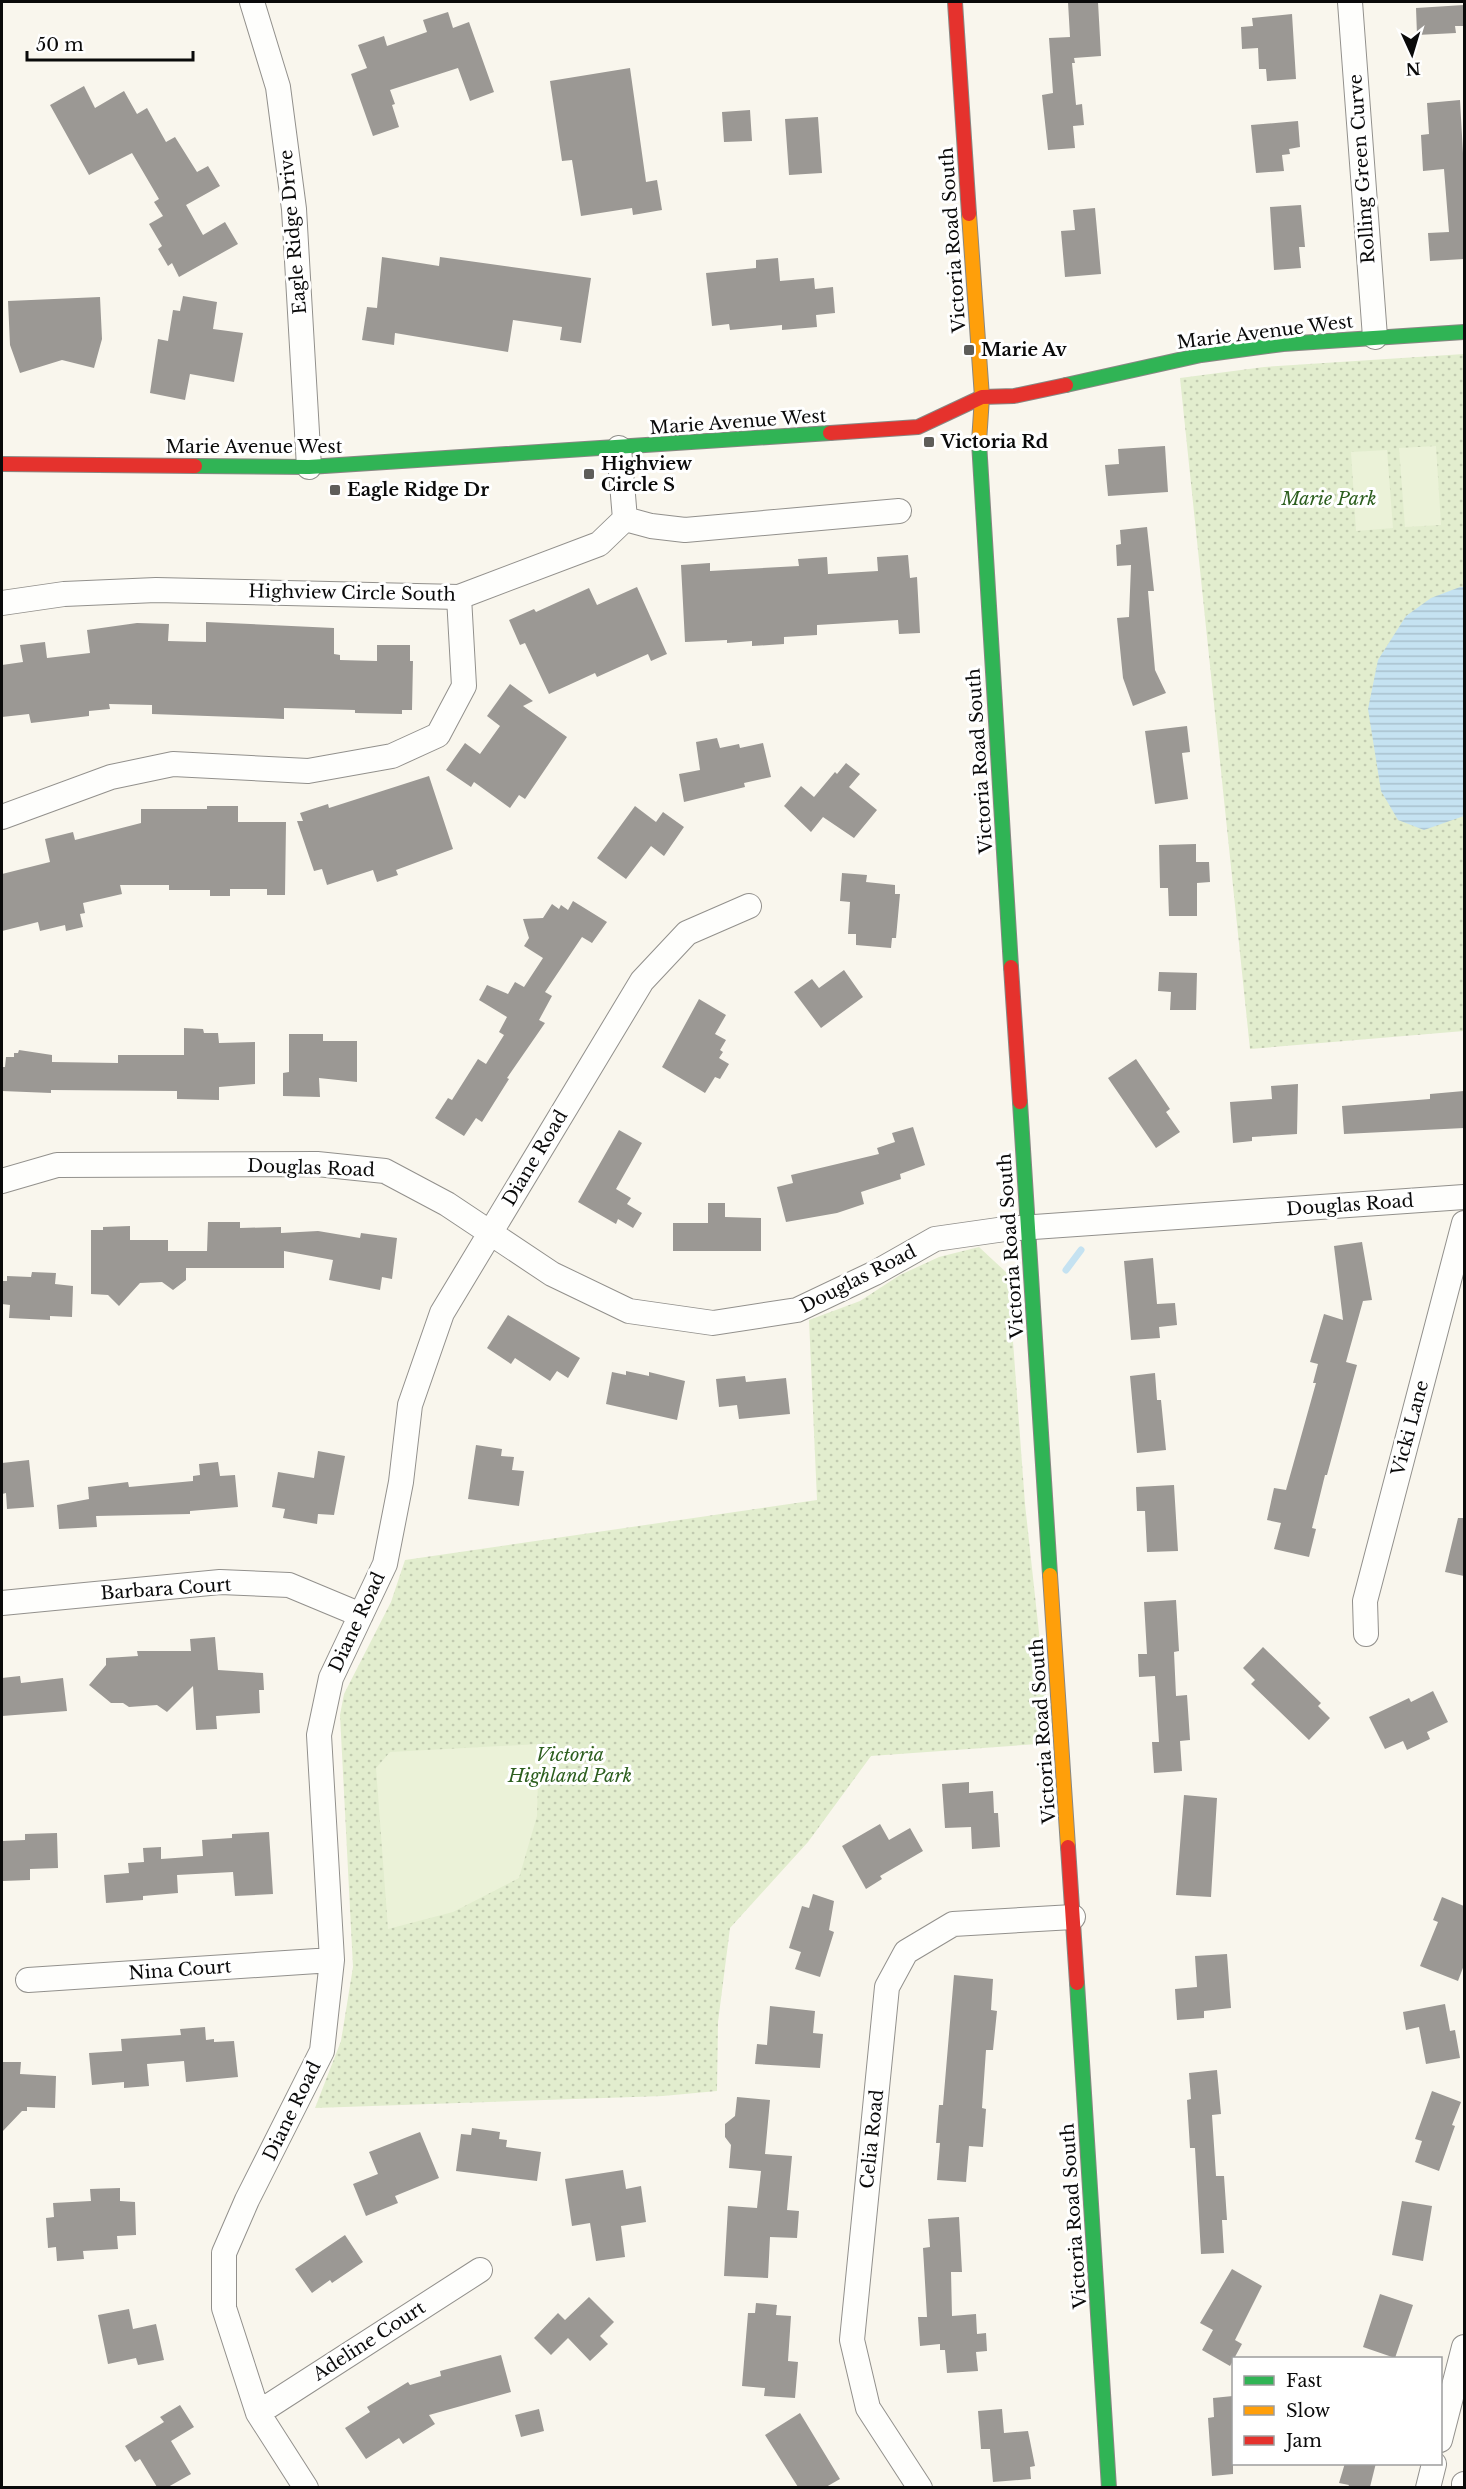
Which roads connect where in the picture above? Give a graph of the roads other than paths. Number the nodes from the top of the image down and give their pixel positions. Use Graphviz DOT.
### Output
graph roads {
  1 [pos="252,2"];
  2 [pos="955,2"];
  3 [pos="1350,2"];
  4 [pos="1464,332"];
  5 [pos="1375,337"];
  6 [pos="982,397"];
  7 [pos="619,448"];
  8 [pos="2,464"];
  9 [pos="309,467"];
  10 [pos="899,510"];
  11 [pos="625,519"];
  12 [pos="459,597"];
  13 [pos="2,603"];
  14 [pos="2,817"];
  15 [pos="749,906"];
  16 [pos="2,1181"];
  17 [pos="1464,1197"];
  18 [pos="1464,1223"];
  19 [pos="1028,1227"];
  20 [pos="490,1232"];
  21 [pos="2,1603"];
  22 [pos="361,1615"];
  23 [pos="1366,1634"];
  24 [pos="1073,1917"];
  25 [pos="332,1960"];
  26 [pos="28,1980"];
  27 [pos="480,2270"];
  28 [pos="1464,2347"];
  29 [pos="258,2413"];
  30 [pos="1442,2432"];
  31 [pos="1434,2465"];
  32 [pos="306,2487"];
  33 [pos="920,2487"];
  34 [pos="1109,2487"];
  35 [pos="1428,2487"];
  1 -- 9 [label="street, Eagle Ridge Drive"];
  2 -- 6 [label="street, Victoria Road South"];
  3 -- 5 [label="street, Rolling Green Curve"];
  4 -- 5 [label="street, Marie Avenue West"];
  5 -- 6 [label="street, Marie Avenue West"];
  6 -- 7 [label="street, Marie Avenue West"];
  6 -- 19 [label="street, Victoria Road South"];
  7 -- 9 [label="street, Marie Avenue West"];
  7 -- 11 [label="street"];
  8 -- 9 [label="street, Marie Avenue West"];
  10 -- 11 [label="street"];
  11 -- 12 [label="street, Highview Circle South"];
  12 -- 13 [label="street, Highview Circle South"];
  12 -- 14 [label="street"];
  15 -- 20 [label="street, Diane Road"];
  16 -- 20 [label="street, Douglas Road"];
  17 -- 19 [label="street, Douglas Road"];
  18 -- 23 [label="street, Vicki Lane"];
  19 -- 20 [label="street, Douglas Road"];
  19 -- 24 [label="street, Victoria Road South"];
  20 -- 22 [label="street, Diane Road"];
  21 -- 22 [label="street, Barbara Court"];
  22 -- 25 [label="street, Diane Road"];
  24 -- 33 [label="street, Celia Road"];
  24 -- 34 [label="street, Victoria Road South"];
  25 -- 26 [label="street, Nina Court"];
  25 -- 29 [label="street, Diane Road"];
  27 -- 29 [label="street, Adeline Court"];
  28 -- 30 [label="street"];
  29 -- 32 [label="street, Diane Road"];
  31 -- 35 [label="street"];
}
